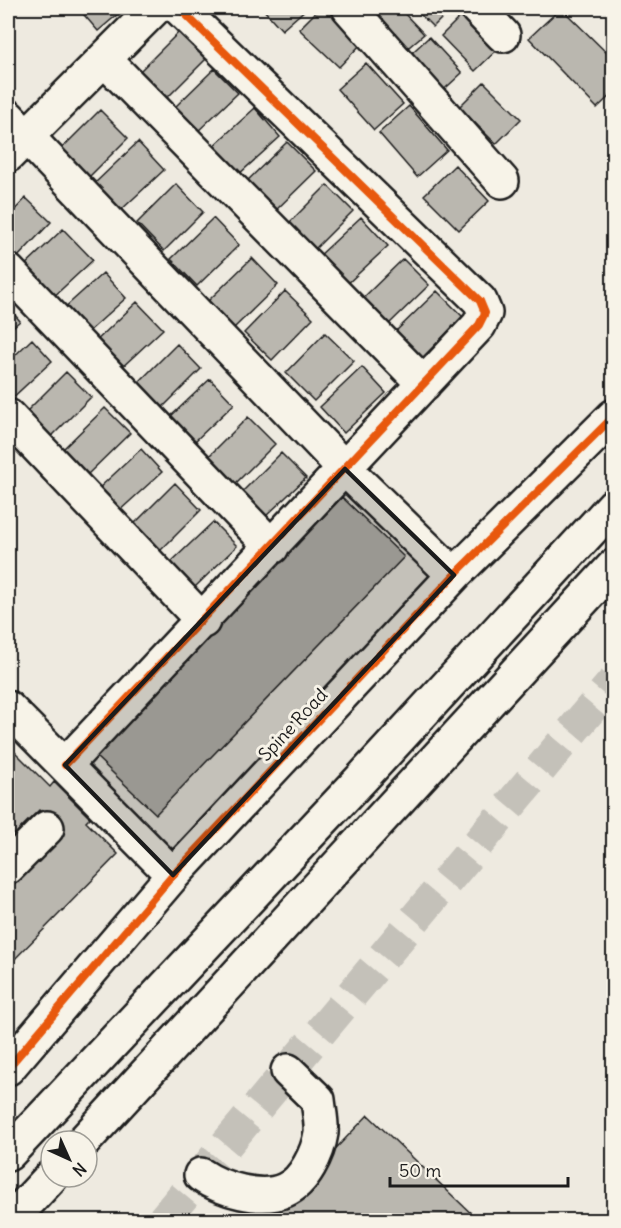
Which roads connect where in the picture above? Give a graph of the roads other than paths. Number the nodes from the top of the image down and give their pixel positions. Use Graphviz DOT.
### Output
graph roads {
  1 [pos="155,8"];
  2 [pos="179,8"];
  3 [pos="349,8"];
  4 [pos="477,8"];
  5 [pos="503,35"];
  6 [pos="105,60"];
  7 [pos="13,136"];
  8 [pos="502,181"];
  9 [pos="8,271"];
  10 [pos="424,384"];
  11 [pos="8,416"];
  12 [pos="614,416"];
  13 [pos="345,469"];
  14 [pos="614,505"];
  15 [pos="272,547"];
  16 [pos="614,566"];
  17 [pos="454,575"];
  18 [pos="203,621"];
  19 [pos="13,723"];
  20 [pos="65,765"];
  21 [pos="47,828"];
  22 [pos="8,867"];
  23 [pos="174,874"];
  24 [pos="8,1068"];
  25 [pos="288,1071"];
  26 [pos="95,1129"];
  27 [pos="8,1155"];
  28 [pos="201,1175"];
  29 [pos="40,1189"];
  30 [pos="11,1221"];
  1 -- 6 [label="street"];
  2 -- 10 [label="street"];
  3 -- 8 [label="street"];
  4 -- 5 [label="street"];
  6 -- 7 [label="street"];
  6 -- 10 [label="street"];
  7 -- 13 [label="street"];
  9 -- 15 [label="street"];
  10 -- 13 [label="street"];
  11 -- 18 [label="street"];
  12 -- 17 [label="street, Spine Road"];
  13 -- 15 [label="street"];
  13 -- 17 [label="street"];
  14 -- 27 [label="street"];
  15 -- 18 [label="street"];
  16 -- 26 [label="street"];
  17 -- 23 [label="street, Spine Road"];
  18 -- 20 [label="street"];
  19 -- 20 [label="street"];
  20 -- 23 [label="street"];
  21 -- 22 [label="street"];
  23 -- 24 [label="street, Spine Road"];
  25 -- 28 [label="street"];
  29 -- 30 [label="street"];
}
